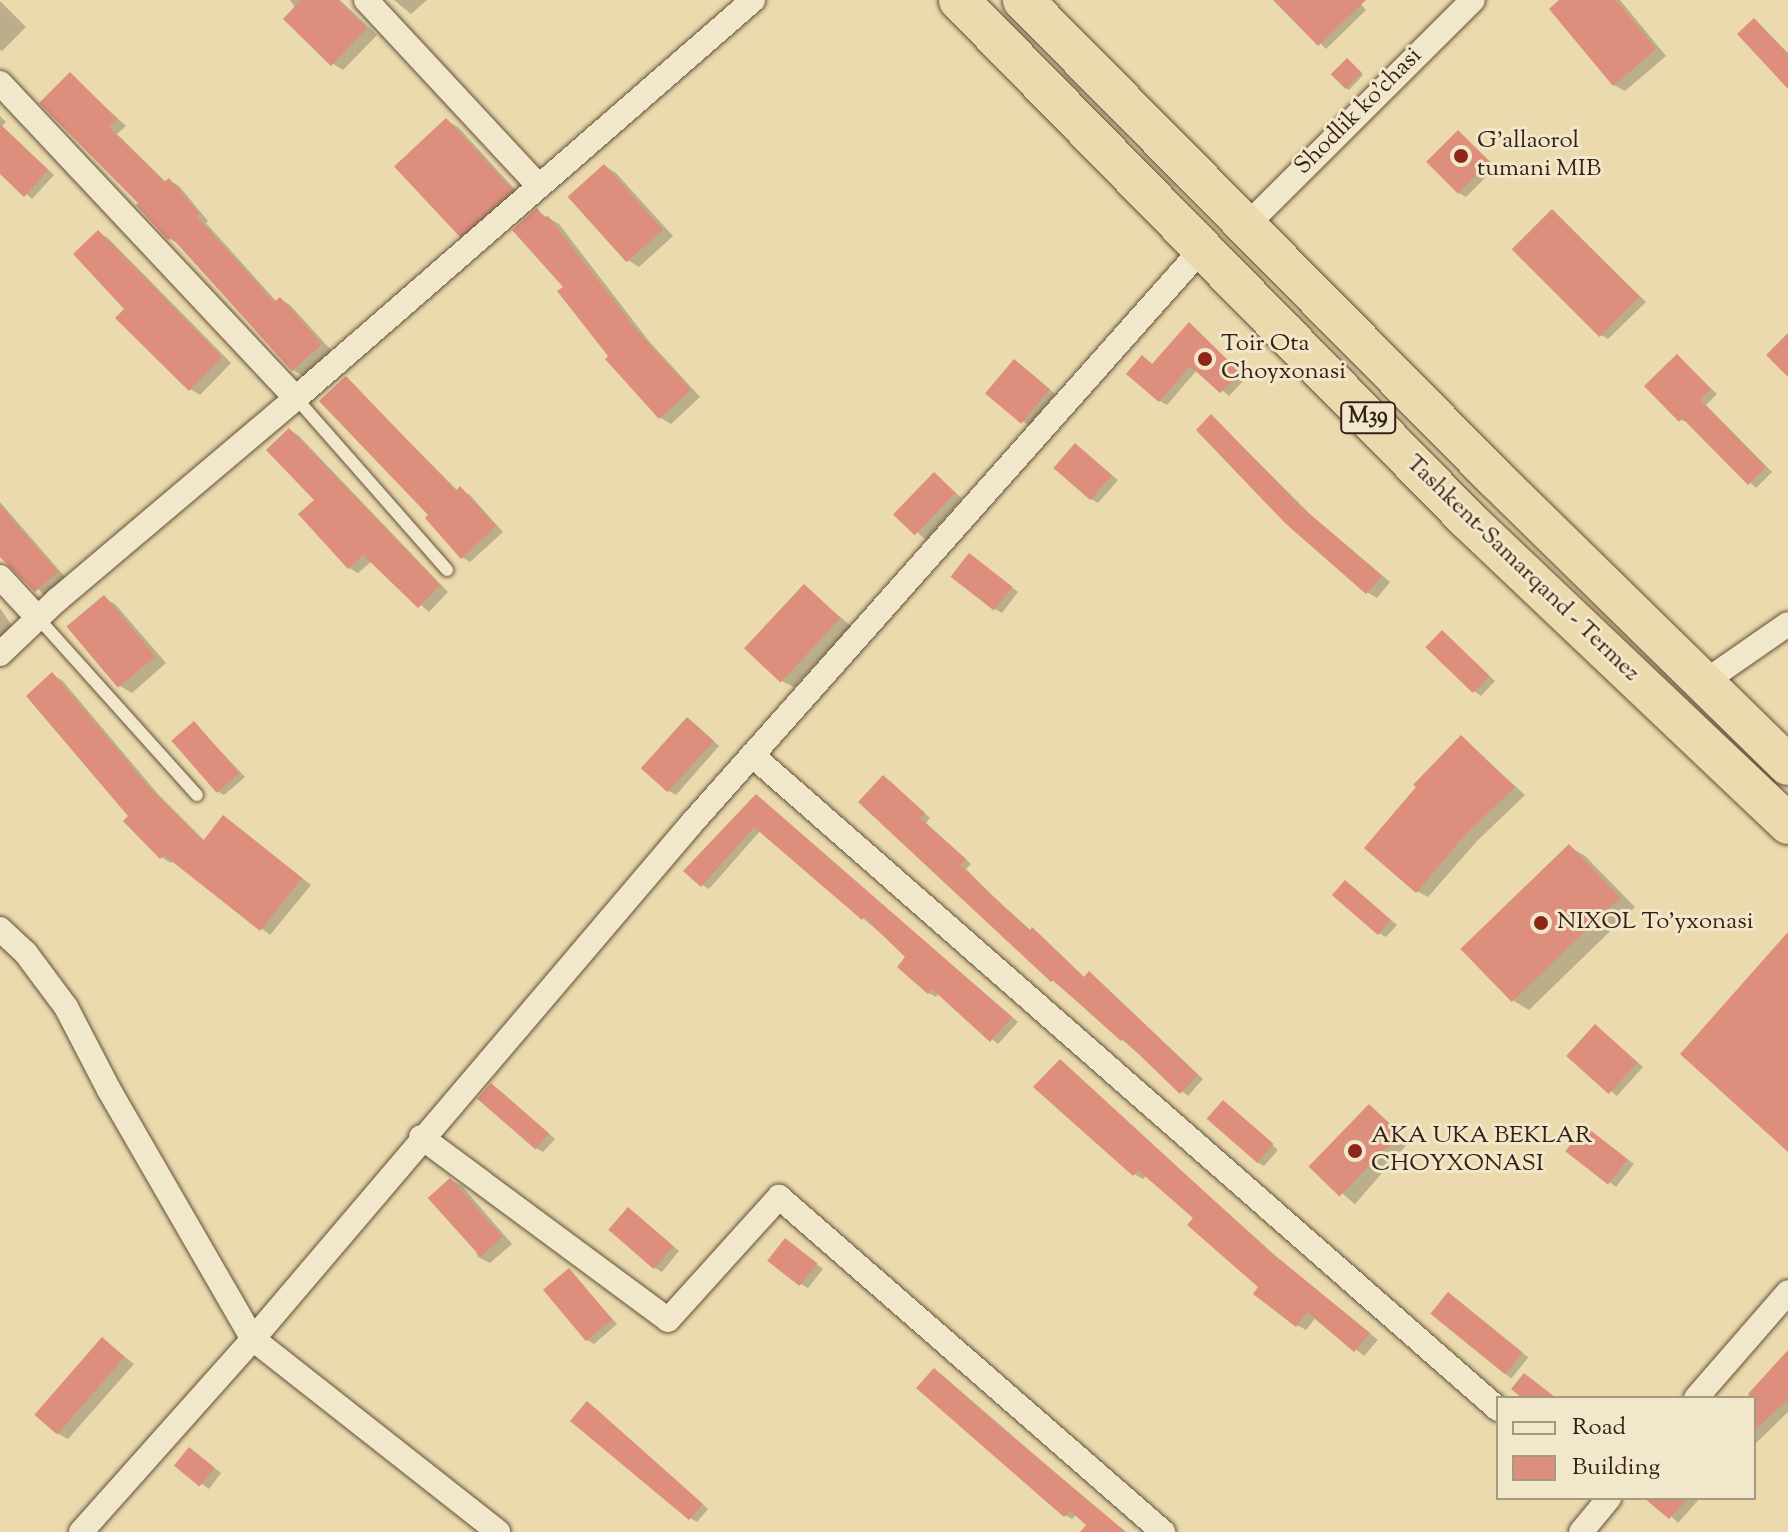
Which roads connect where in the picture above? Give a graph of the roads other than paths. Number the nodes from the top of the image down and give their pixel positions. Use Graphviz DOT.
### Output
graph roads {
  1 [pos="366,0"];
  2 [pos="753,0"];
  3 [pos="1473,0"];
  4 [pos="1023,2"];
  5 [pos="976,7"];
  6 [pos="0,83"];
  7 [pos="538,185"];
  8 [pos="1246,226"];
  9 [pos="1202,249"];
  10 [pos="296,398"];
  11 [pos="447,570"];
  12 [pos="0,577"];
  13 [pos="38,618"];
  14 [pos="1788,624"];
  15 [pos="0,654"];
  16 [pos="1703,683"];
  17 [pos="752,755"];
  18 [pos="1788,765"];
  19 [pos="197,795"];
  20 [pos="1788,824"];
  21 [pos="0,929"];
  22 [pos="421,1137"];
  23 [pos="1788,1292"];
  24 [pos="253,1339"];
  25 [pos="1698,1396"];
  26 [pos="1496,1407"];
  27 [pos="1604,1500"];
  28 [pos="81,1532"];
  29 [pos="498,1532"];
  30 [pos="1163,1532"];
  31 [pos="1581,1532"];
  1 -- 7 [label="street"];
  2 -- 7 [label="street"];
  3 -- 8 [label="street, Shodlik ko'chasi"];
  4 -- 8 [label="highway, Tashkent-Samarqand - Termez / M39"];
  5 -- 9 [label="highway, Tashkent-Samarqand - Termez / M39"];
  6 -- 10 [label="street"];
  7 -- 10 [label="street"];
  8 -- 16 [label="highway, Tashkent-Samarqand - Termez / M39"];
  9 -- 17 [label="street"];
  9 -- 20 [label="highway, Tashkent-Samarqand - Termez / M39"];
  10 -- 11 [label="lane"];
  10 -- 13 [label="street"];
  12 -- 13 [label="street"];
  13 -- 15 [label="street"];
  13 -- 19 [label="lane"];
  14 -- 16 [label="street"];
  16 -- 18 [label="highway, Tashkent-Samarqand - Termez / M39"];
  17 -- 22 [label="street"];
  17 -- 26 [label="street"];
  21 -- 24 [label="street"];
  22 -- 24 [label="street"];
  22 -- 30 [label="street"];
  23 -- 25 [label="street"];
  24 -- 28 [label="street"];
  24 -- 29 [label="street"];
  27 -- 31 [label="street"];
}
